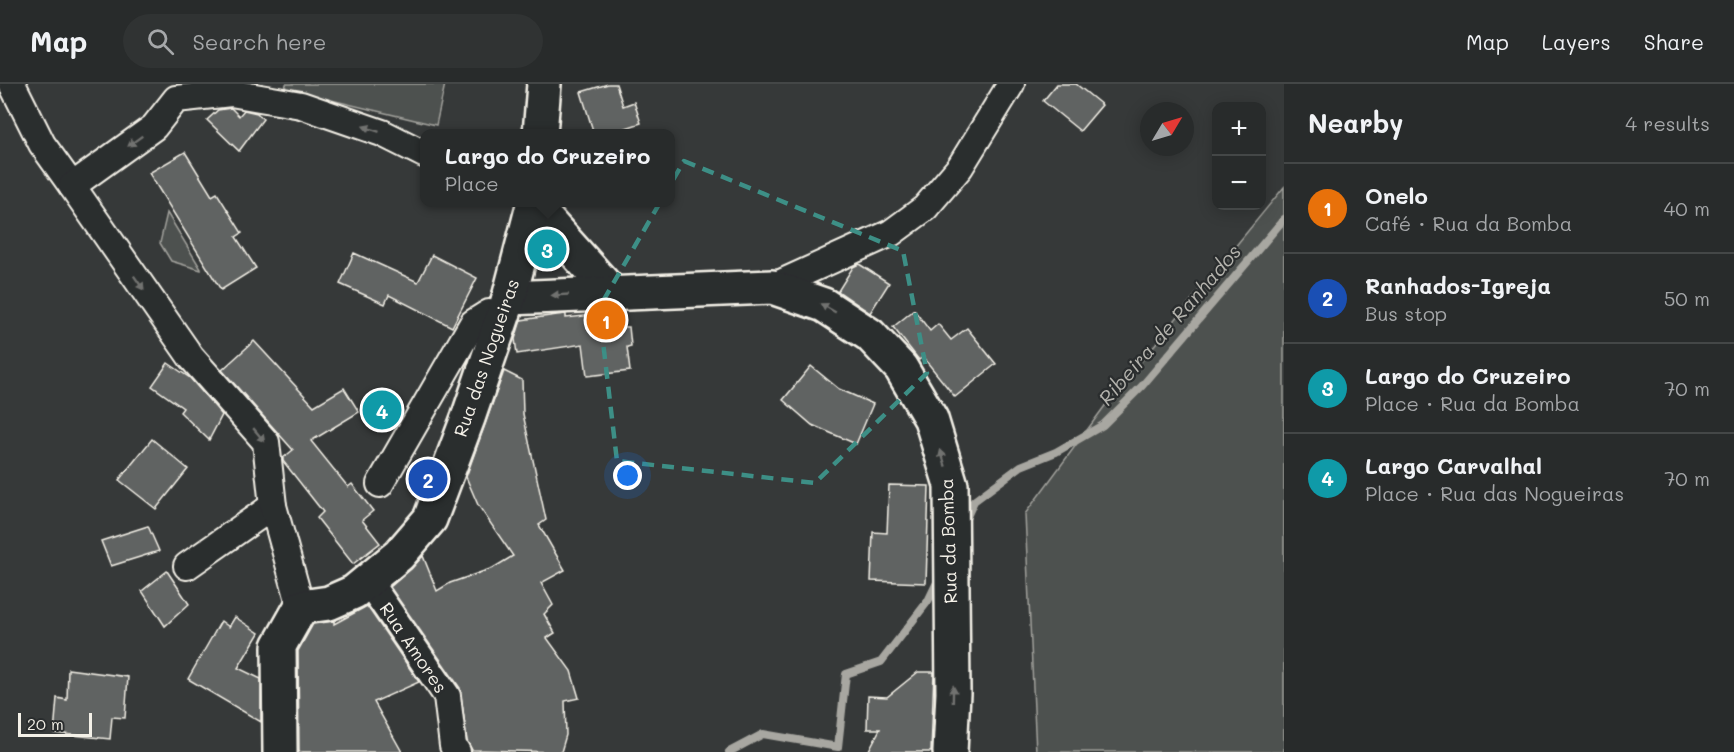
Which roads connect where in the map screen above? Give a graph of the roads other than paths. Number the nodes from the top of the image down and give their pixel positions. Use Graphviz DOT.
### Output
graph roads {
  1 [pos="12,84"];
  2 [pos="544,84"];
  3 [pos="1011,84"];
  4 [pos="171,92"];
  5 [pos="540,129"];
  6 [pos="420,152"];
  7 [pos="72,186"];
  8 [pos="530,207"];
  9 [pos="534,207"];
  10 [pos="772,287"];
  11 [pos="612,293"];
  12 [pos="506,306"];
  13 [pos="380,484"];
  14 [pos="273,506"];
  15 [pos="187,566"];
  16 [pos="368,581"];
  17 [pos="301,607"];
  18 [pos="280,752"];
  19 [pos="456,752"];
  20 [pos="950,752"];
  1 -- 7 [label="street"];
  2 -- 5 [label="street"];
  3 -- 10 [label="street"];
  6 -- 4 [label="street, one-way"];
  4 -- 7 [label="street, one-way"];
  7 -- 14 [label="street, one-way"];
  8 -- 12 [label="street, Rua das Nogueiras"];
  9 -- 11 [label="street"];
  10 -- 11 [label="street, Rua da Bomba"];
  20 -- 10 [label="street, Rua da Bomba, one-way"];
  11 -- 12 [label="street, Rua da Bomba, one-way"];
  12 -- 13 [label="street"];
  12 -- 16 [label="street, Rua das Nogueiras"];
  14 -- 15 [label="street"];
  14 -- 17 [label="street"];
  16 -- 17 [label="street, Rua das Nogueiras"];
  16 -- 19 [label="street, Rua Amores"];
  17 -- 18 [label="street"];
}
